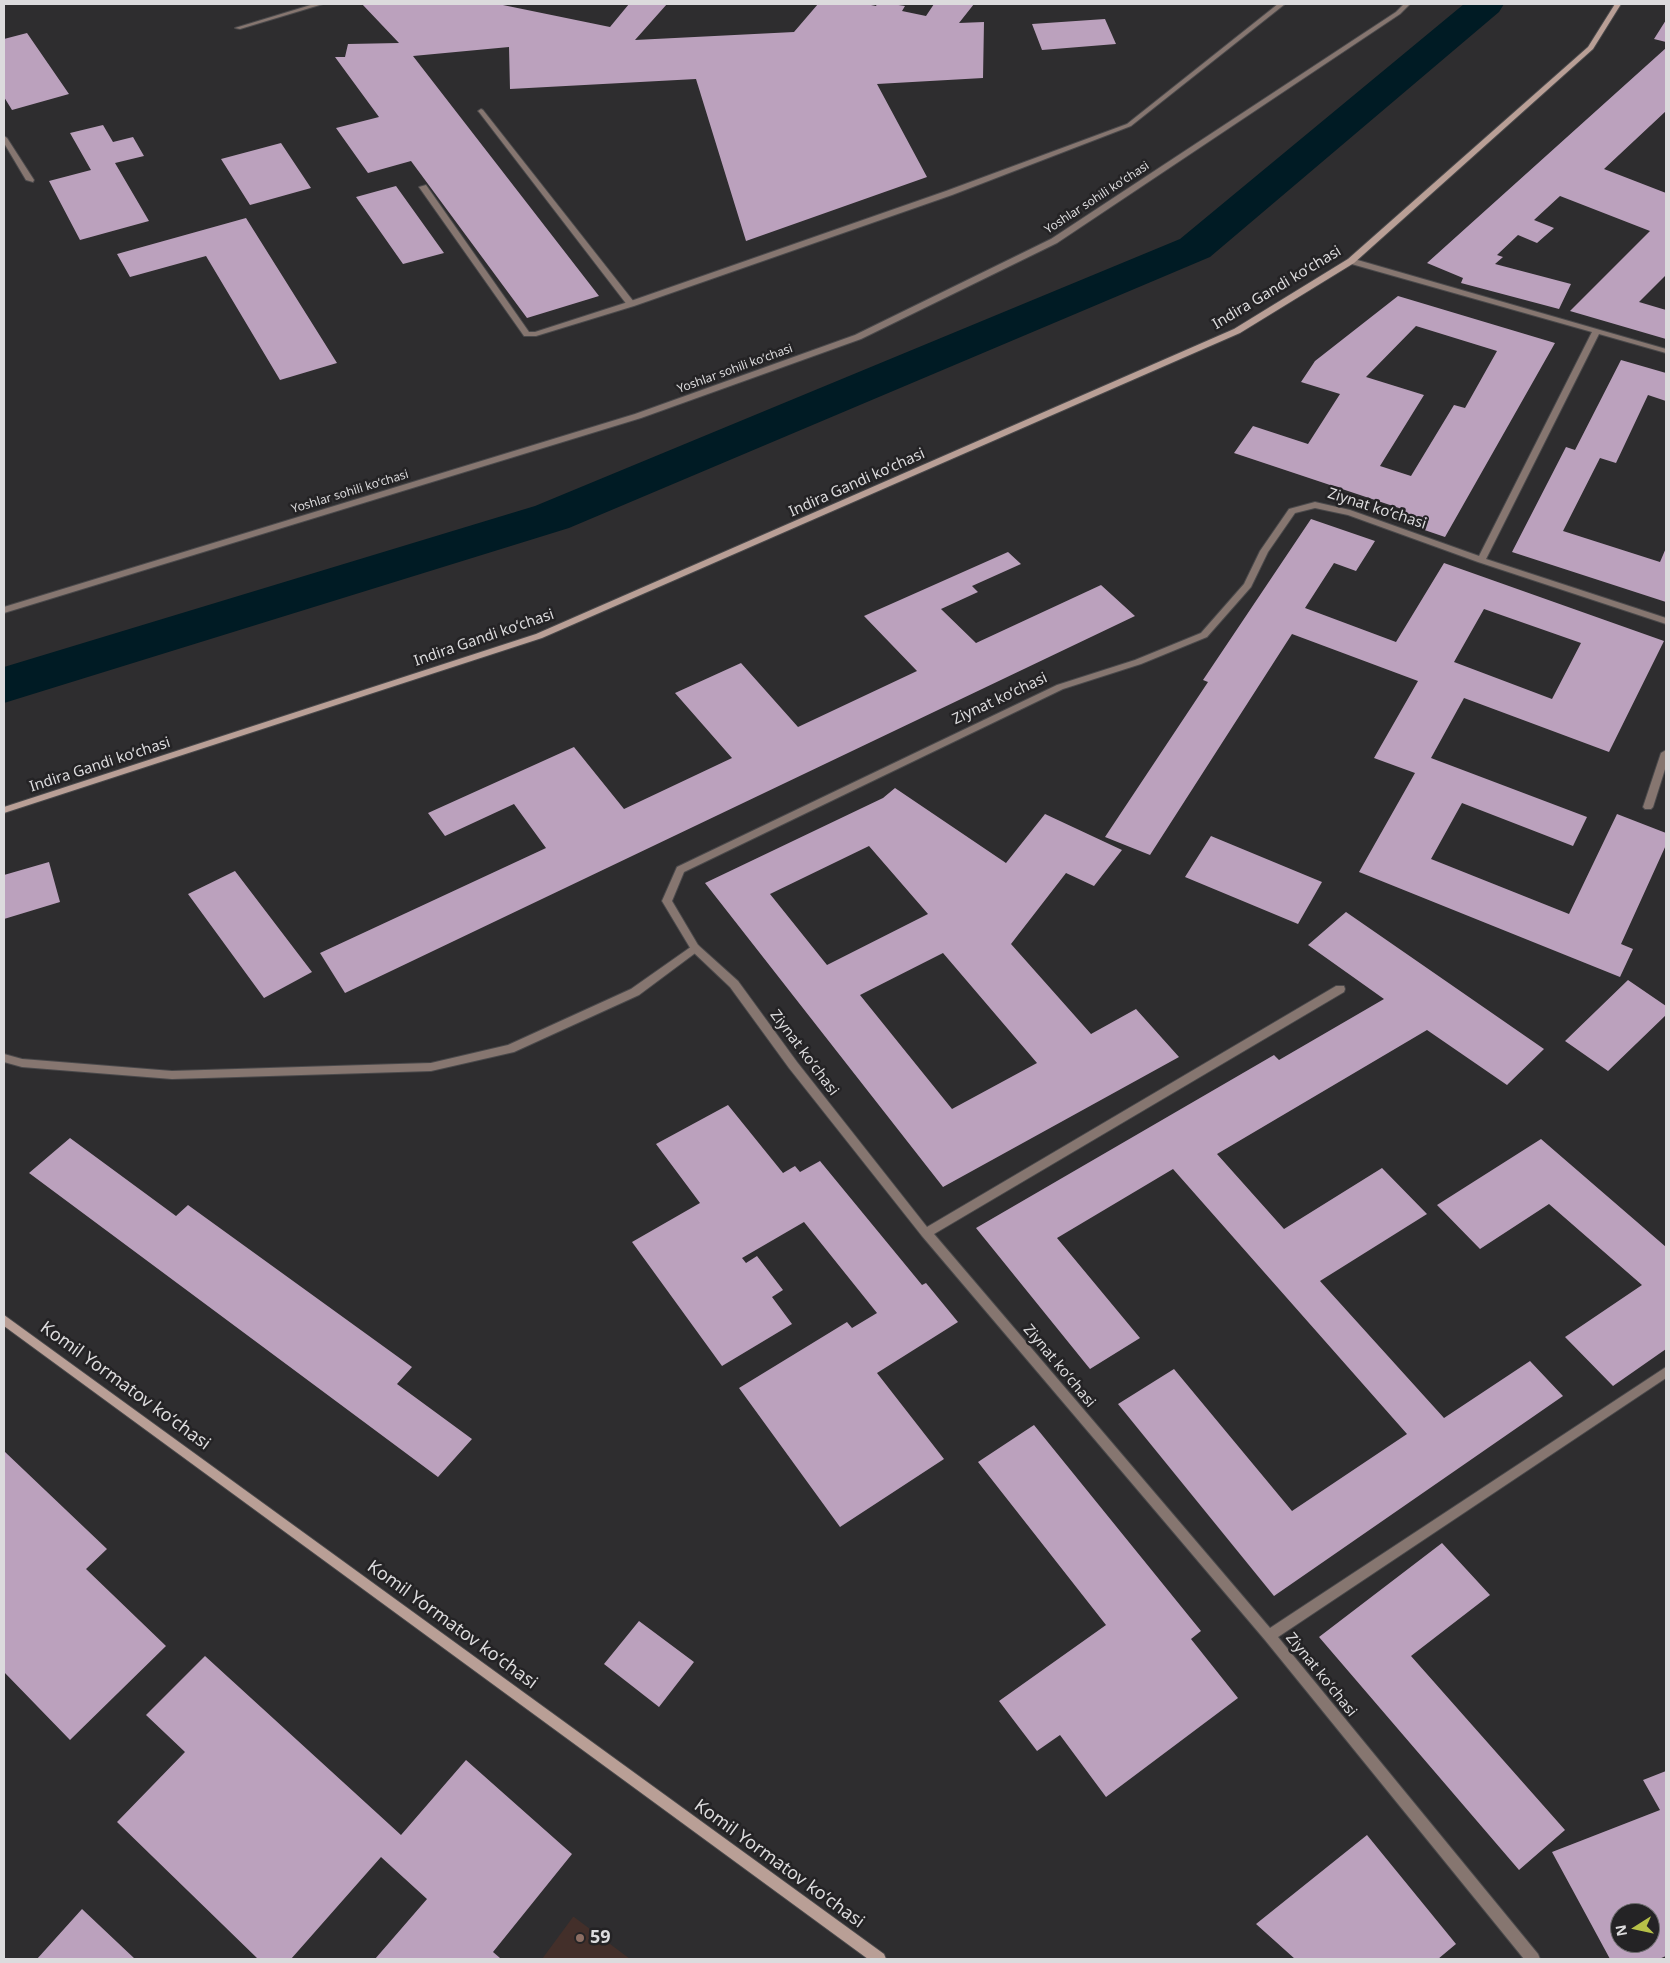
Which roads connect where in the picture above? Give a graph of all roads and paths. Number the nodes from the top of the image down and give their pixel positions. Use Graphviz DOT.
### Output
graph roads {
  1 [pos="320,4"];
  2 [pos="1282,4"];
  3 [pos="1406,4"];
  4 [pos="1618,4"];
  5 [pos="238,28"];
  6 [pos="481,111"];
  7 [pos="4,138"];
  8 [pos="30,180"];
  9 [pos="423,188"];
  10 [pos="1351,261"];
  11 [pos="631,304"];
  12 [pos="1597,331"];
  13 [pos="1666,351"];
  14 [pos="1481,560"];
  15 [pos="4,609"];
  16 [pos="1666,621"];
  17 [pos="1666,754"];
  18 [pos="1648,807"];
  19 [pos="4,810"];
  20 [pos="695,948"];
  21 [pos="1340,989"];
  22 [pos="4,1058"];
  23 [pos="926,1233"];
  24 [pos="4,1320"];
  25 [pos="1666,1372"];
  26 [pos="1269,1636"];
  27 [pos="879,1959"];
  28 [pos="1533,1959"];
  1 -- 5 [label="street"];
  2 -- 11 [label="street"];
  3 -- 15 [label="street, Yoshlar sohili koʻchasi"];
  4 -- 10 [label="street, Indira Gandi koʻchasi"];
  6 -- 11 [label="street"];
  7 -- 8 [label="street"];
  9 -- 11 [label="street"];
  10 -- 12 [label="street"];
  10 -- 19 [label="street, Indira Gandi koʻchasi"];
  12 -- 13 [label="street"];
  12 -- 14 [label="street"];
  14 -- 16 [label="street, Ziynat koʻchasi"];
  14 -- 20 [label="street, Ziynat koʻchasi"];
  17 -- 18 [label="street"];
  20 -- 22 [label="street"];
  20 -- 23 [label="street, Ziynat koʻchasi"];
  21 -- 23 [label="street"];
  23 -- 26 [label="street, Ziynat koʻchasi"];
  24 -- 27 [label="street, Komil Yormatov koʻchasi"];
  25 -- 26 [label="street"];
  26 -- 28 [label="street, Ziynat koʻchasi"];
}
